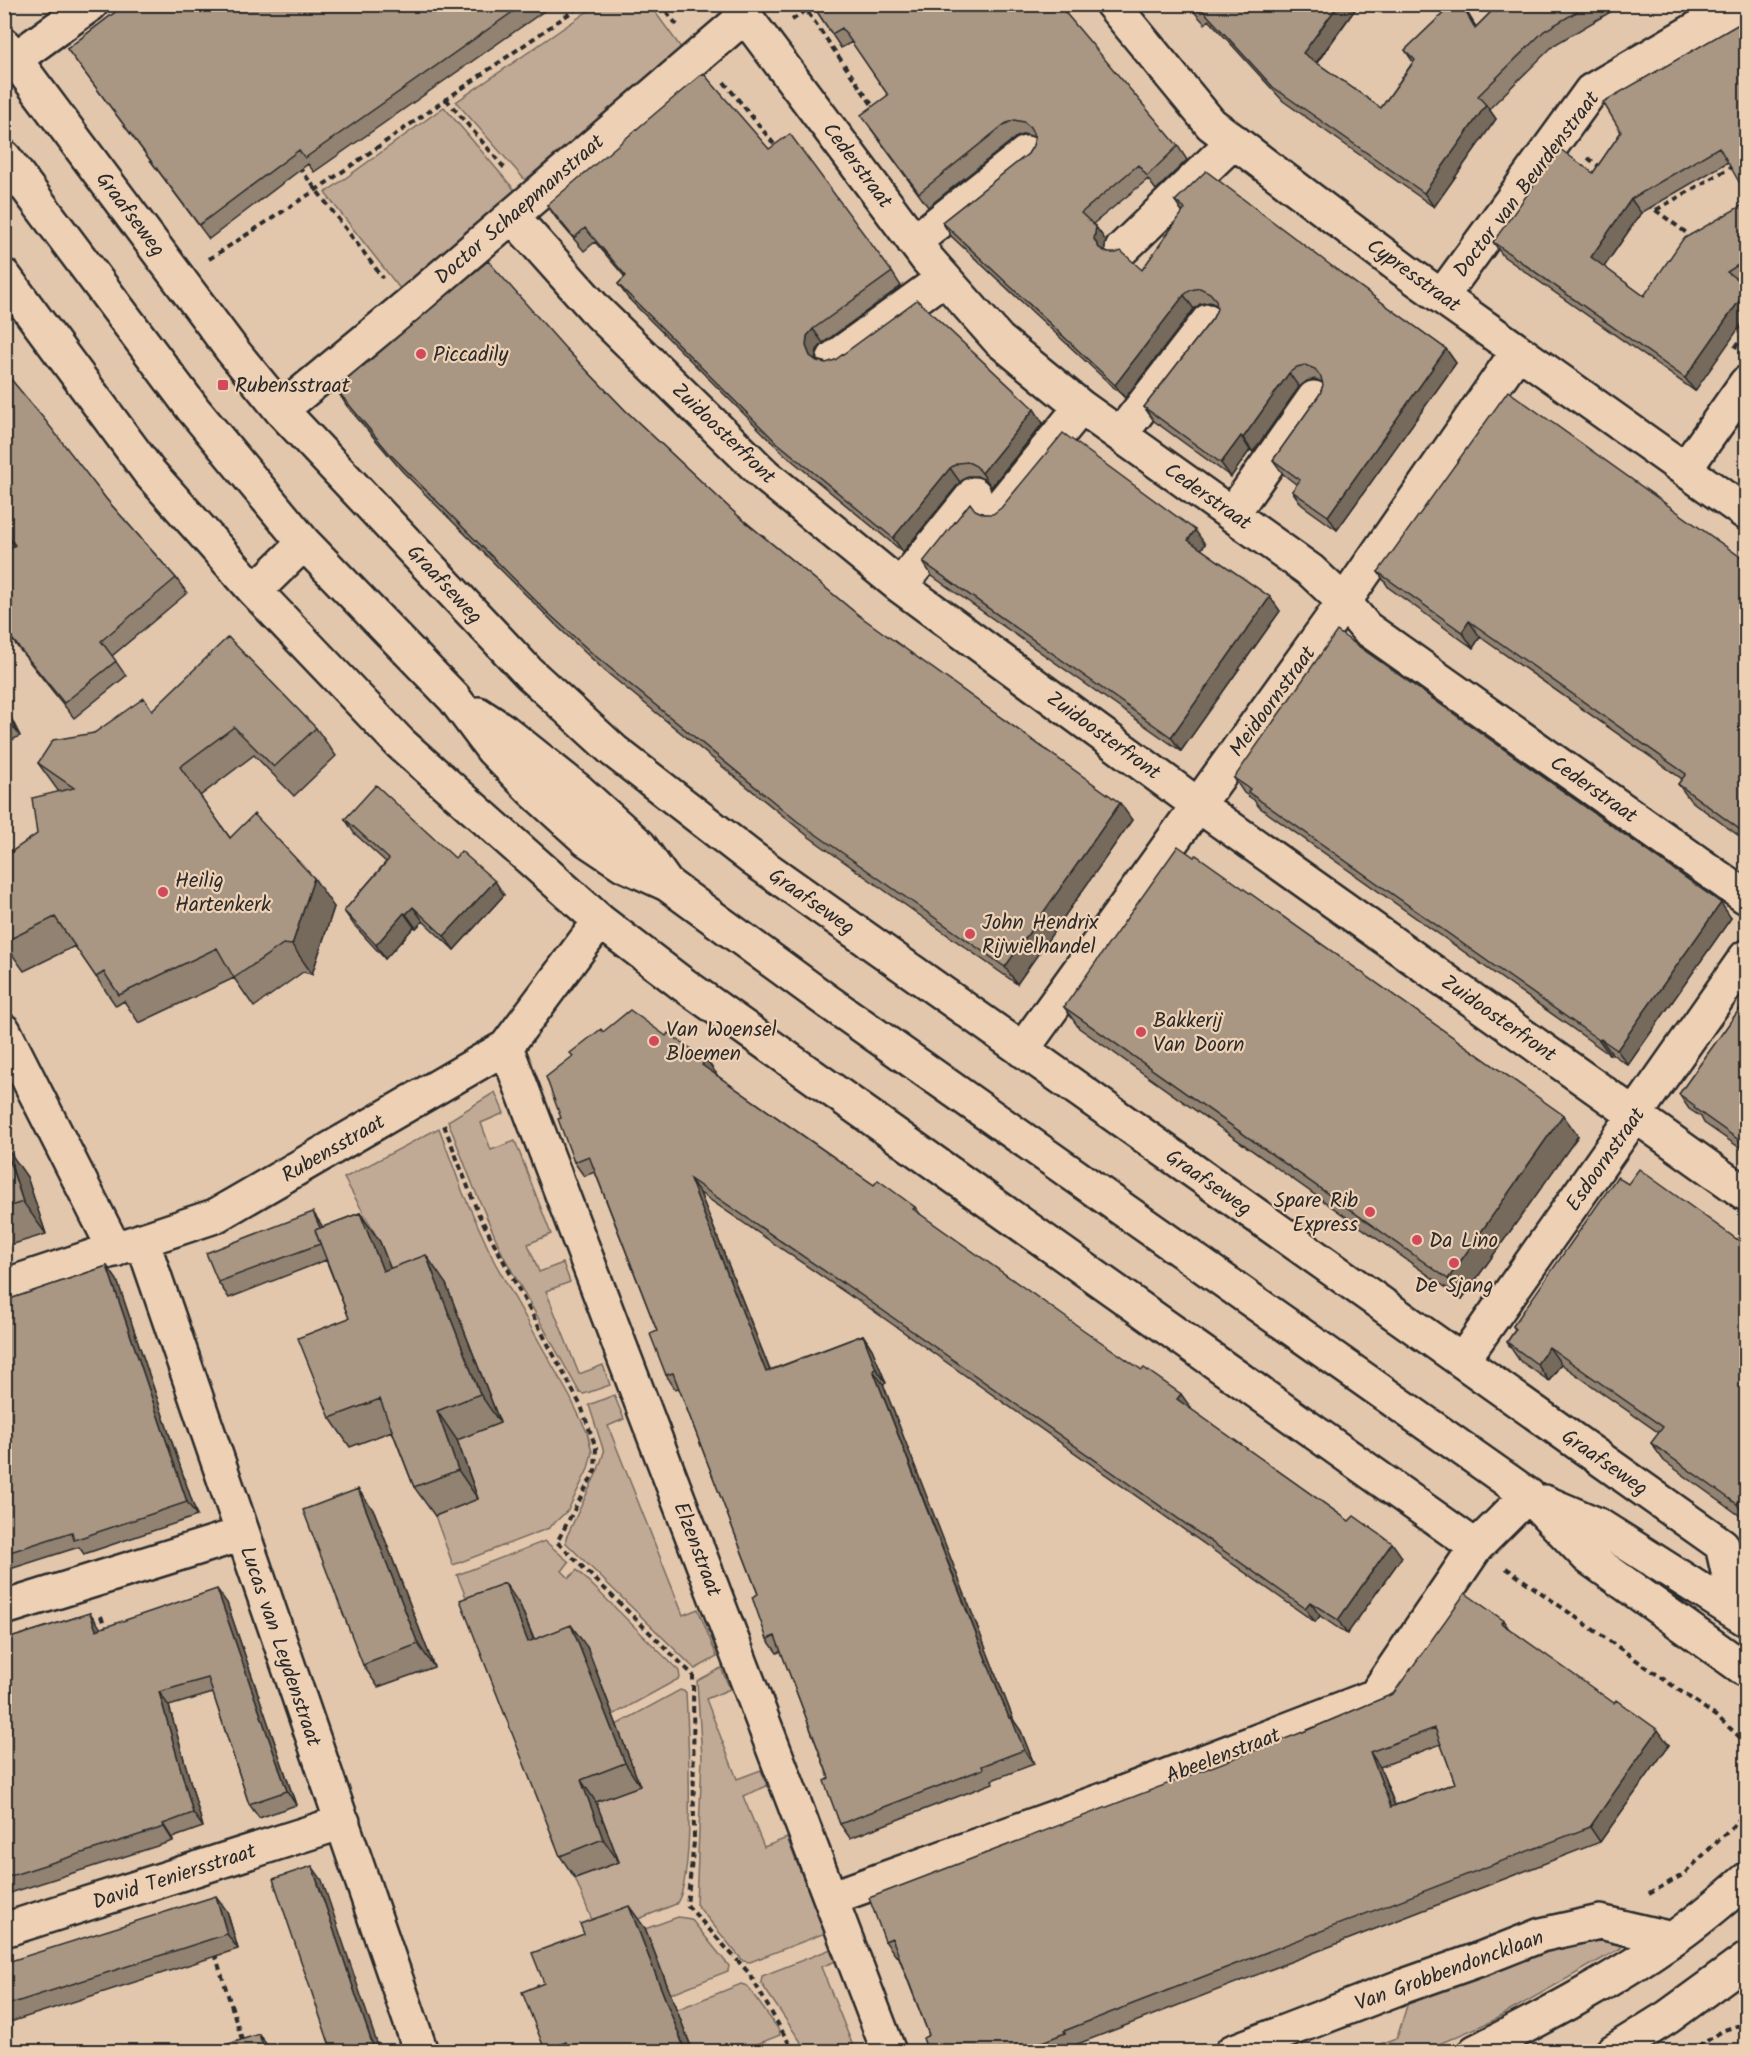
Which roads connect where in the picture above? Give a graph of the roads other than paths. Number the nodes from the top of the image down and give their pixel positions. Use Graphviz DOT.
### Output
graph roads {
  1 [pos="91,4"];
  2 [pos="1112,4"];
  3 [pos="1739,4"];
  4 [pos="741,10"];
  5 [pos="10,52"];
  6 [pos="1234,141"];
  7 [pos="1026,153"];
  8 [pos="4,157"];
  9 [pos="522,207"];
  10 [pos="914,242"];
  11 [pos="1122,249"];
  12 [pos="4,276"];
  13 [pos="944,278"];
  14 [pos="1442,296"];
  15 [pos="1208,321"];
  16 [pos="1518,351"];
  17 [pos="834,358"];
  18 [pos="1746,383"];
  19 [pos="1314,398"];
  20 [pos="1081,408"];
  21 [pos="281,410"];
  22 [pos="1119,435"];
  23 [pos="1685,470"];
  24 [pos="1233,513"];
  25 [pos="1746,513"];
  26 [pos="304,543"];
  27 [pos="900,586"];
  28 [pos="255,591"];
  29 [pos="1344,602"];
  30 [pos="1198,805"];
  31 [pos="1746,897"];
  32 [pos="600,921"];
  33 [pos="1746,957"];
  34 [pos="4,1031"];
  35 [pos="506,1047"];
  36 [pos="1022,1050"];
  37 [pos="18,1091"];
  38 [pos="1636,1115"];
  39 [pos="1746,1194"];
  40 [pos="128,1245"];
  41 [pos="4,1286"];
  42 [pos="1462,1361"];
  43 [pos="1528,1495"];
  44 [pos="242,1534"];
  45 [pos="1476,1547"];
  46 [pos="4,1608"];
  47 [pos="1742,1616"];
  48 [pos="1746,1670"];
  49 [pos="343,1822"];
  50 [pos="1746,1880"];
  51 [pos="831,1898"];
  52 [pos="4,1930"];
  53 [pos="1672,1939"];
  54 [pos="1746,1960"];
  55 [pos="421,2052"];
  56 [pos="889,2052"];
  57 [pos="1232,2052"];
  58 [pos="1475,2052"];
  59 [pos="1612,2052"];
  1 -- 5 [label="street"];
  2 -- 6 [label="street, Cypresstraat"];
  3 -- 14 [label="street, Doctor van Beurdenstraat"];
  4 -- 9 [label="street, Doctor Schaepmanstraat"];
  4 -- 10 [label="street, Cederstraat"];
  5 -- 21 [label="street, Graafseweg"];
  6 -- 11 [label="street"];
  6 -- 14 [label="street, Cypresstraat"];
  7 -- 10 [label="street"];
  8 -- 26 [label="street, Graafseweg"];
  9 -- 21 [label="street, Doctor Schaepmanstraat"];
  9 -- 27 [label="street, Zuidoosterfront"];
  10 -- 13 [label="street, Cederstraat"];
  12 -- 28 [label="street"];
  13 -- 17 [label="street"];
  13 -- 20 [label="street, Cederstraat"];
  14 -- 16 [label="street, Cypresstraat"];
  15 -- 22 [label="street"];
  16 -- 23 [label="street, Cypresstraat"];
  16 -- 29 [label="street, Meidoornstraat"];
  18 -- 23 [label="street"];
  19 -- 24 [label="street"];
  20 -- 22 [label="street, Cederstraat"];
  20 -- 27 [label="street"];
  21 -- 36 [label="street, Graafseweg"];
  22 -- 24 [label="street, Cederstraat"];
  23 -- 25 [label="street, Cypresstraat"];
  24 -- 29 [label="street, Cederstraat"];
  26 -- 28 [label="street"];
  26 -- 43 [label="street, Graafseweg"];
  27 -- 30 [label="street, Zuidoosterfront"];
  28 -- 32 [label="street"];
  29 -- 30 [label="street, Meidoornstraat"];
  29 -- 31 [label="street, Cederstraat"];
  30 -- 36 [label="street, Meidoornstraat"];
  30 -- 38 [label="street, Zuidoosterfront"];
  32 -- 35 [label="street, Rubensstraat"];
  32 -- 45 [label="street"];
  33 -- 38 [label="street, Esdoornstraat"];
  34 -- 37 [label="street, Lucas van Leydenstraat"];
  35 -- 40 [label="street, Rubensstraat"];
  35 -- 51 [label="street, Elzenstraat"];
  36 -- 42 [label="street, Graafseweg"];
  37 -- 40 [label="street, Lucas van Leydenstraat"];
  38 -- 39 [label="street, Zuidoosterfront"];
  38 -- 42 [label="street, Esdoornstraat"];
  40 -- 41 [label="street, Rubensstraat"];
  40 -- 44 [label="street, Lucas van Leydenstraat"];
  42 -- 47 [label="street, Graafseweg"];
  43 -- 45 [label="street, Abeelenstraat"];
  43 -- 47 [label="street, Graafseweg"];
  43 -- 48 [label="street, Graafseweg"];
  44 -- 46 [label="street"];
  44 -- 49 [label="street, Lucas van Leydenstraat"];
  45 -- 51 [label="street, Abeelenstraat"];
  49 -- 52 [label="street, David Teniersstraat"];
  49 -- 55 [label="street, Lucas van Leydenstraat"];
  50 -- 53 [label="street"];
  51 -- 56 [label="street, Elzenstraat"];
  53 -- 57 [label="street, Van Grobbendoncklaan"];
  53 -- 58 [label="street"];
  54 -- 59 [label="street"];
}
